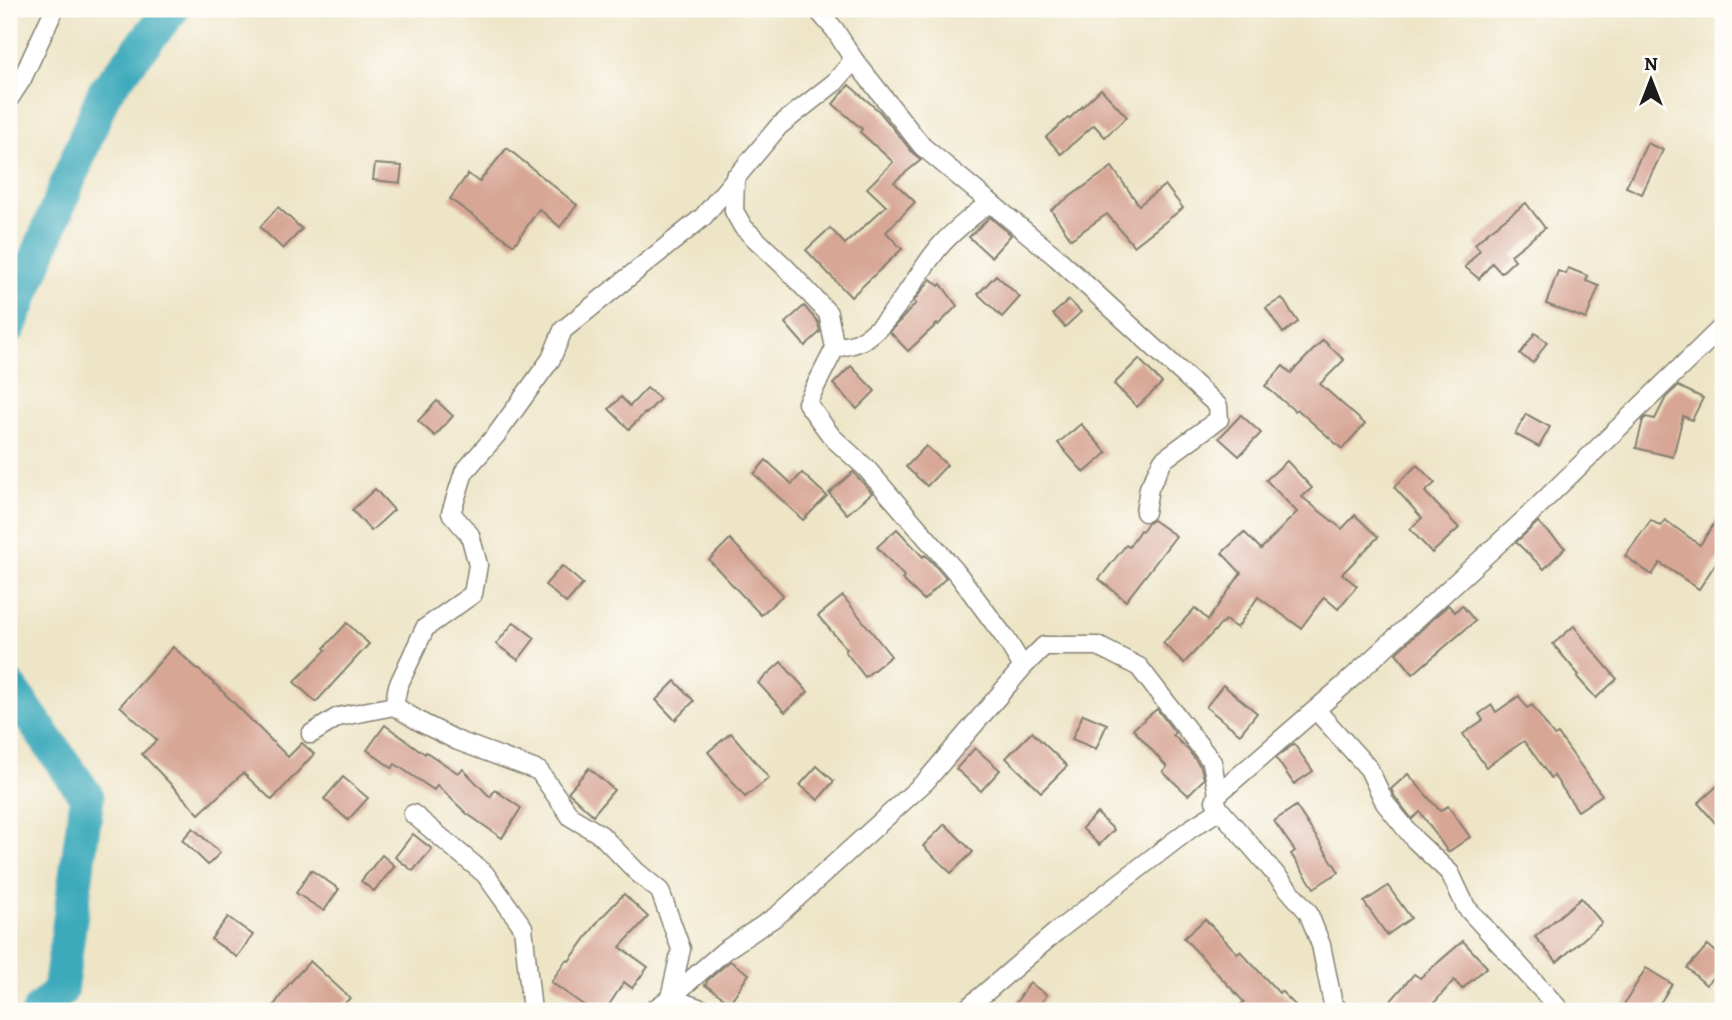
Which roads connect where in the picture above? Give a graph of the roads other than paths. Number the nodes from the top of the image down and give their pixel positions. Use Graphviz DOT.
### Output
graph roads {
  1 [pos="53,9"];
  2 [pos="817,9"];
  3 [pos="854,60"];
  4 [pos="9,99"];
  5 [pos="735,177"];
  6 [pos="990,202"];
  7 [pos="703,217"];
  8 [pos="743,227"];
  9 [pos="1723,326"];
  10 [pos="835,348"];
  11 [pos="1145,512"];
  12 [pos="1023,667"];
  13 [pos="394,706"];
  14 [pos="1316,710"];
  15 [pos="311,734"];
  16 [pos="1219,802"];
  17 [pos="413,814"];
  18 [pos="670,999"];
  19 [pos="532,1011"];
  20 [pos="652,1011"];
  21 [pos="707,1011"];
  22 [pos="964,1011"];
  23 [pos="1340,1011"];
  24 [pos="1561,1011"];
  1 -- 4 [label="street"];
  2 -- 3 [label="street"];
  3 -- 5 [label="street"];
  3 -- 6 [label="street"];
  5 -- 7 [label="street"];
  5 -- 8 [label="street"];
  6 -- 10 [label="street"];
  6 -- 11 [label="street"];
  7 -- 8 [label="street"];
  7 -- 13 [label="street"];
  8 -- 10 [label="street"];
  9 -- 14 [label="street"];
  10 -- 12 [label="street"];
  12 -- 16 [label="street"];
  12 -- 18 [label="street"];
  13 -- 15 [label="street"];
  13 -- 18 [label="street"];
  14 -- 16 [label="street"];
  14 -- 24 [label="street"];
  16 -- 22 [label="street"];
  16 -- 23 [label="street"];
  17 -- 19 [label="street"];
  18 -- 20 [label="street"];
  18 -- 21 [label="street"];
}
